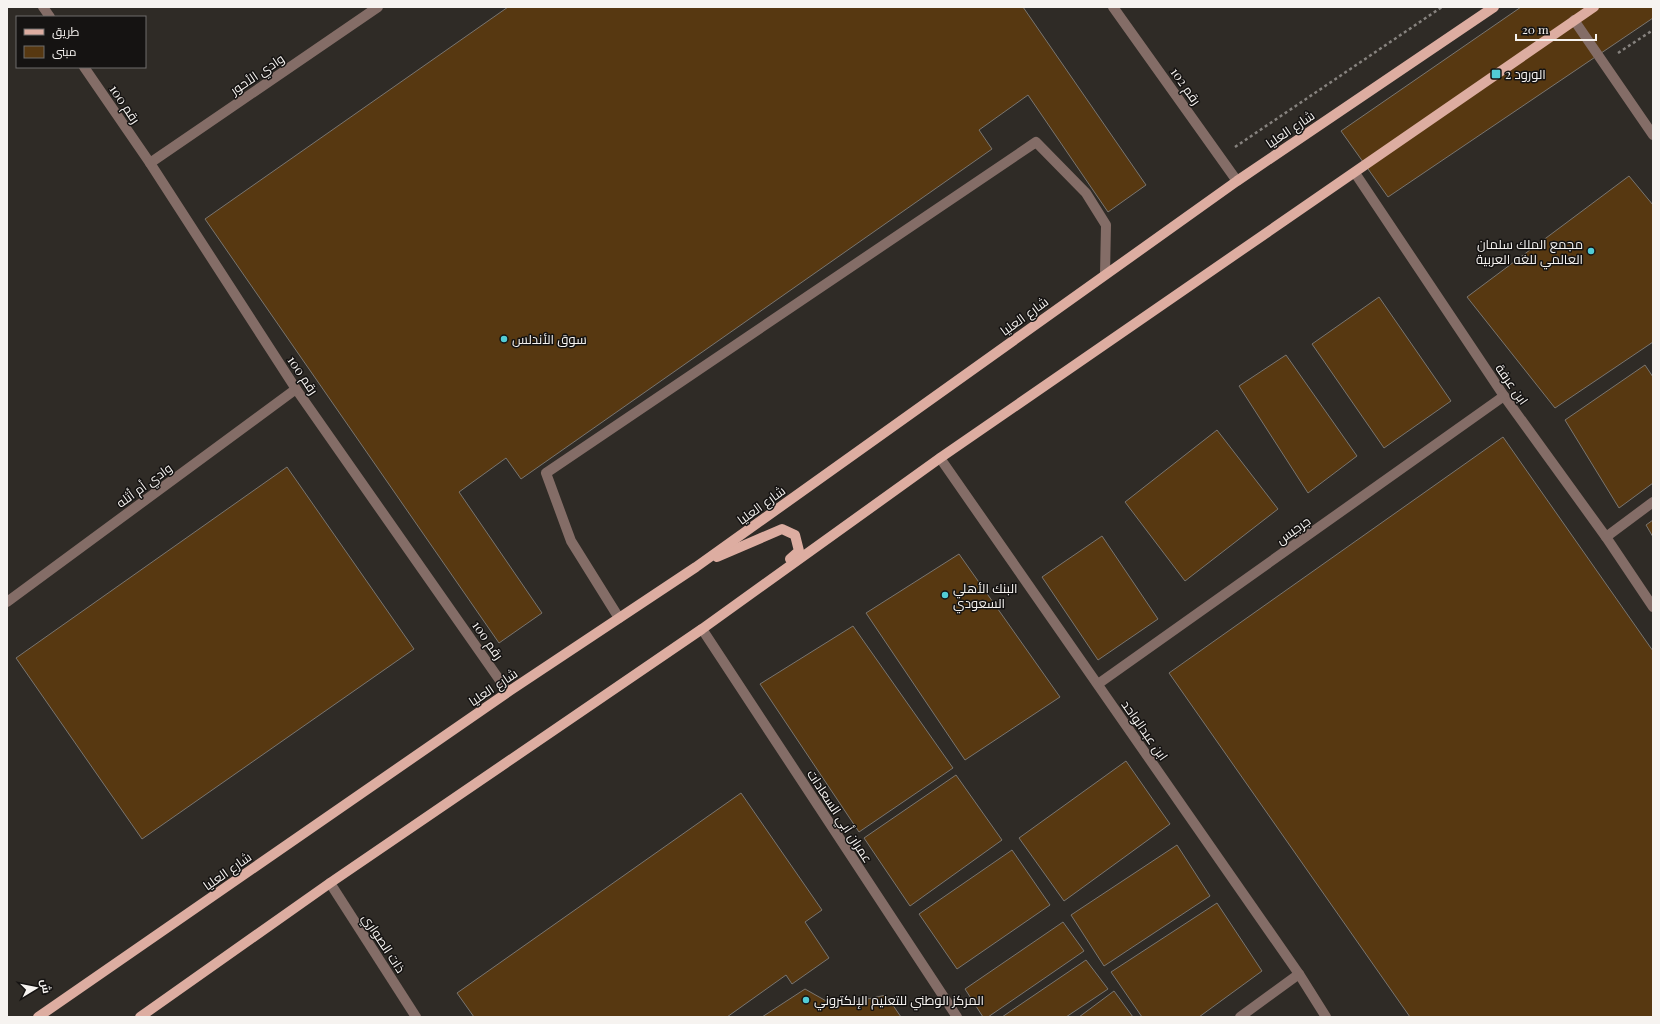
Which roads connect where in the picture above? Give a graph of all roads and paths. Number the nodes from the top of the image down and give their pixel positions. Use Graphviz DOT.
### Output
graph roads {
  1 [pos="43,7"];
  2 [pos="378,7"];
  3 [pos="1114,7"];
  4 [pos="1442,7"];
  5 [pos="1494,7"];
  6 [pos="1594,7"];
  7 [pos="49,16"];
  8 [pos="1574,20"];
  9 [pos="1653,30"];
  10 [pos="1604,62"];
  11 [pos="85,68"];
  12 [pos="1653,134"];
  13 [pos="1220,157"];
  14 [pos="150,163"];
  15 [pos="1355,173"];
  16 [pos="1237,181"];
  17 [pos="1105,274"];
  18 [pos="296,390"];
  19 [pos="1504,396"];
  20 [pos="940,458"];
  21 [pos="1653,502"];
  22 [pos="1606,537"];
  23 [pos="696,566"];
  24 [pos="747,597"];
  25 [pos="7,602"];
  26 [pos="1653,607"];
  27 [pos="619,618"];
  28 [pos="702,630"];
  29 [pos="1098,684"];
  30 [pos="508,692"];
  31 [pos="330,883"];
  32 [pos="1299,974"];
  33 [pos="38,1017"];
  34 [pos="140,1017"];
  35 [pos="416,1017"];
  36 [pos="957,1017"];
  37 [pos="1240,1017"];
  38 [pos="1326,1017"];
  1 -- 7 [label="street"];
  2 -- 14 [label="street, وادي الأحور"];
  3 -- 13 [label="street, رقم 102"];
  4 -- 13 [label="path"];
  5 -- 16 [label="main road, شارع العليا"];
  6 -- 8 [label="main road"];
  8 -- 10 [label="street"];
  8 -- 15 [label="main road"];
  9 -- 10 [label="path"];
  10 -- 12 [label="street"];
  11 -- 14 [label="street, رقم 100"];
  13 -- 16 [label="street, رقم 102"];
  14 -- 18 [label="street, رقم 100"];
  15 -- 19 [label="street, ابن عرفة"];
  15 -- 20 [label="main road"];
  16 -- 17 [label="main road, شارع العليا"];
  17 -- 23 [label="main road, شارع العليا"];
  17 -- 27 [label="street"];
  18 -- 25 [label="street, وادي أم أثله"];
  18 -- 30 [label="street, رقم 100"];
  19 -- 22 [label="street, ابن عرفة"];
  19 -- 29 [label="street, جرجيس"];
  20 -- 24 [label="main road"];
  20 -- 29 [label="street, ابن عبدالواحد"];
  21 -- 22 [label="street"];
  22 -- 26 [label="street, ابن عرفة"];
  23 -- 24 [label="main road"];
  23 -- 27 [label="main road, شارع العليا"];
  24 -- 28 [label="main road"];
  27 -- 30 [label="main road, شارع العليا"];
  28 -- 31 [label="main road"];
  28 -- 36 [label="street, عمران أبي السعادات"];
  29 -- 32 [label="street, ابن عبدالواحد"];
  30 -- 33 [label="main road, شارع العليا"];
  31 -- 34 [label="main road"];
  31 -- 35 [label="street, ذات الصواري"];
  32 -- 37 [label="street"];
  32 -- 38 [label="street, ابن عبدالواحد"];
}
